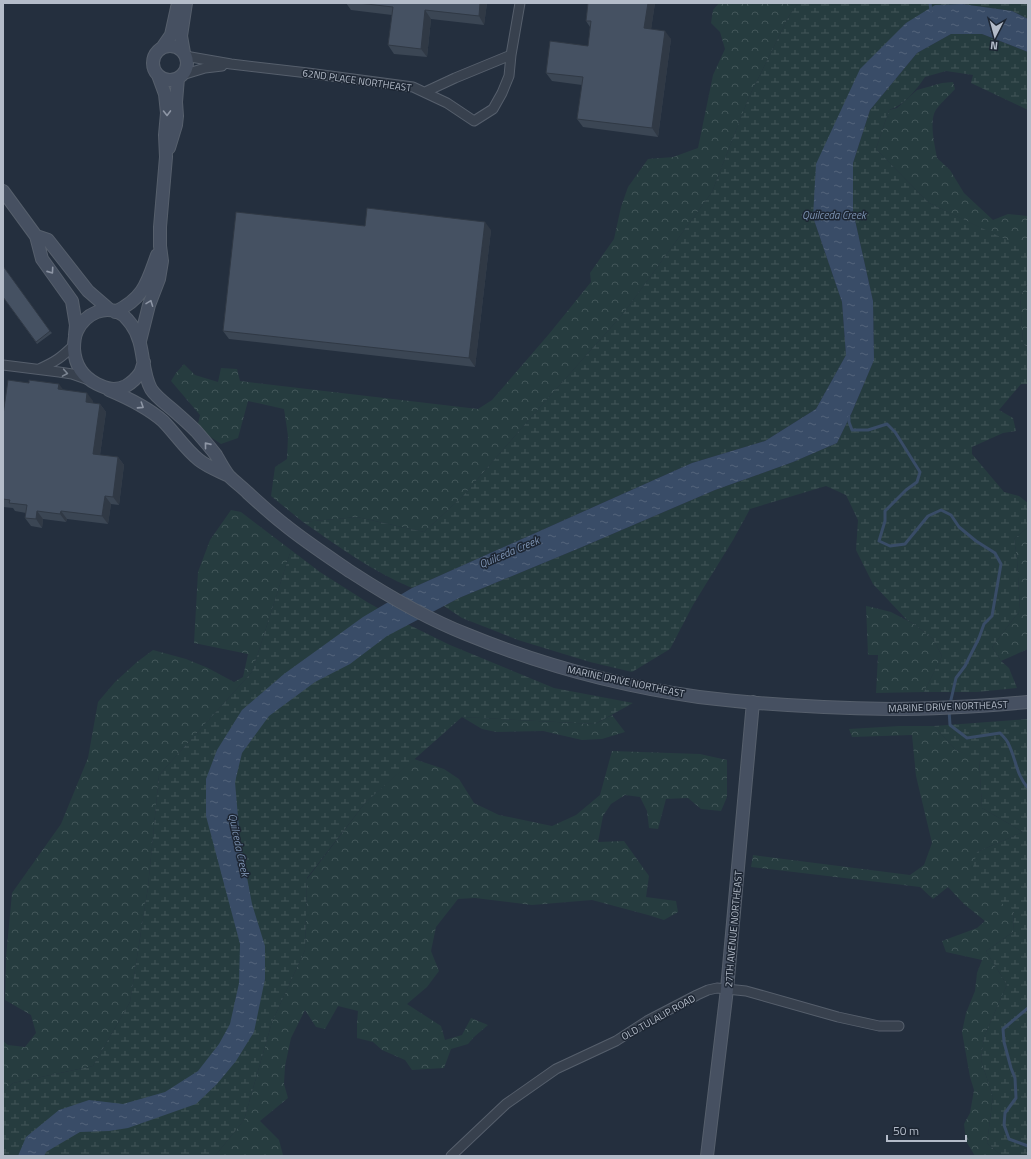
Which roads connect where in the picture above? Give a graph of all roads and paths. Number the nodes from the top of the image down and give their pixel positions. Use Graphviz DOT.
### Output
graph roads {
  1 [pos="178,3"];
  2 [pos="186,3"];
  3 [pos="520,3"];
  4 [pos="162,48"];
  5 [pos="184,54"];
  6 [pos="511,55"];
  7 [pos="231,64"];
  8 [pos="158,76"];
  9 [pos="180,76"];
  10 [pos="425,92"];
  11 [pos="166,157"];
  12 [pos="3,191"];
  13 [pos="36,236"];
  14 [pos="160,246"];
  15 [pos="113,311"];
  16 [pos="74,341"];
  17 [pos="140,341"];
  18 [pos="144,362"];
  19 [pos="3,365"];
  20 [pos="38,369"];
  21 [pos="91,381"];
  22 [pos="107,389"];
  23 [pos="230,477"];
  24 [pos="753,702"];
  25 [pos="1028,702"];
  26 [pos="727,989"];
  27 [pos="899,1026"];
  28 [pos="451,1156"];
  29 [pos="707,1156"];
  1 -- 4 [label="main road"];
  2 -- 5 [label="main road"];
  3 -- 6 [label="street"];
  4 -- 5 [label="main road"];
  4 -- 8 [label="main road"];
  5 -- 7 [label="street, 62ND PLACE NORTHEAST"];
  5 -- 9 [label="main road"];
  6 -- 10 [label="street"];
  6 -- 10 [label="street, 62ND PLACE NORTHEAST"];
  7 -- 9 [label="street, 62ND PLACE NORTHEAST"];
  7 -- 10 [label="street, 62ND PLACE NORTHEAST"];
  8 -- 9 [label="main road"];
  8 -- 11 [label="main road, one-way"];
  9 -- 11 [label="main road"];
  11 -- 14 [label="main road"];
  12 -- 13 [label="main road"];
  13 -- 15 [label="main road"];
  13 -- 16 [label="main road, one-way"];
  14 -- 15 [label="main road"];
  17 -- 14 [label="main road, one-way"];
  15 -- 16 [label="main road"];
  15 -- 17 [label="main road"];
  16 -- 20 [label="street"];
  16 -- 21 [label="main road"];
  17 -- 18 [label="main road"];
  18 -- 22 [label="main road"];
  23 -- 18 [label="main road, MARINE DRIVE NORTHEAST, one-way"];
  19 -- 20 [label="street"];
  20 -- 21 [label="street, one-way"];
  21 -- 22 [label="main road"];
  22 -- 23 [label="main road, MARINE DRIVE NORTHEAST, one-way"];
  23 -- 24 [label="main road, MARINE DRIVE NORTHEAST"];
  24 -- 25 [label="main road, MARINE DRIVE NORTHEAST"];
  24 -- 26 [label="main road, 27TH AVENUE NORTHEAST"];
  26 -- 27 [label="street, OLD TULALIP ROAD"];
  26 -- 28 [label="street, OLD TULALIP ROAD"];
  26 -- 29 [label="main road, 27TH AVENUE NORTHEAST"];
}
